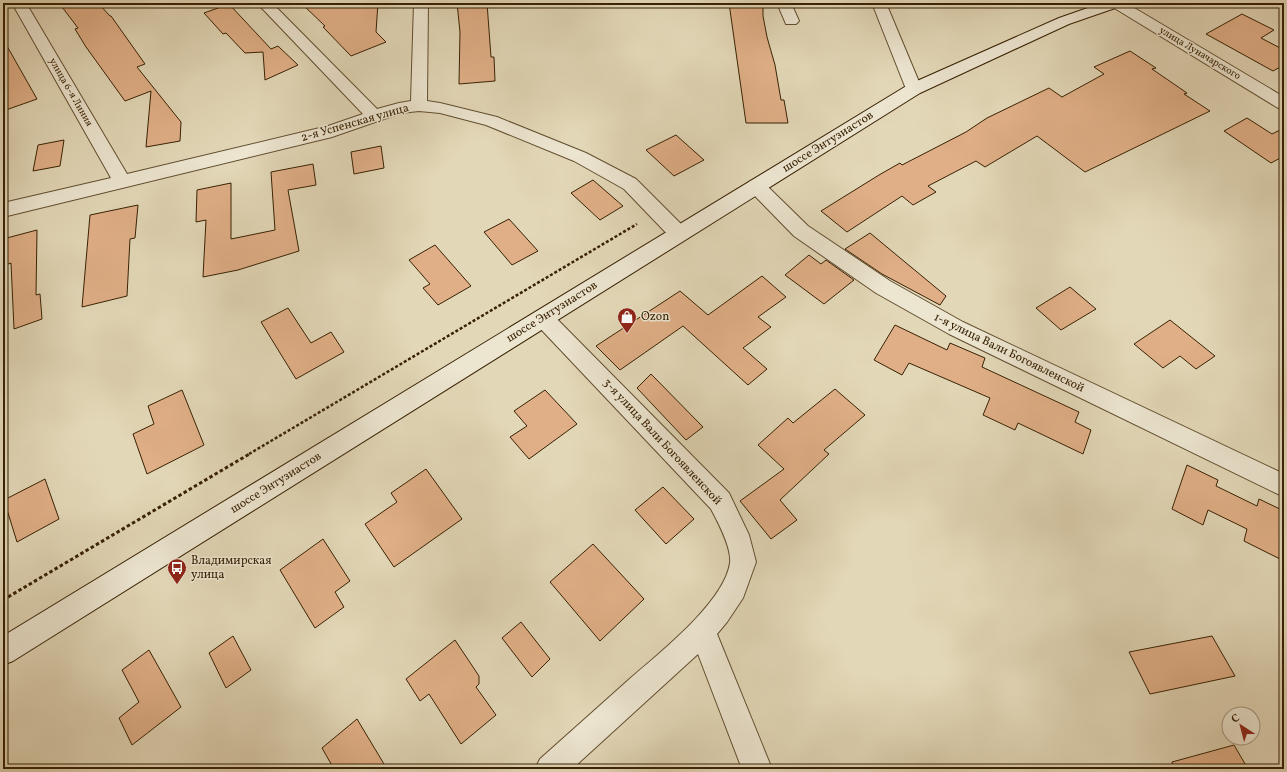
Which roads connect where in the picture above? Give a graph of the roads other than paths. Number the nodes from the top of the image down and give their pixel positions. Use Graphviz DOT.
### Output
graph roads {
  1 [pos="264,3"];
  2 [pos="421,3"];
  3 [pos="784,3"];
  4 [pos="879,3"];
  5 [pos="1116,3"];
  6 [pos="17,4"];
  7 [pos="792,21"];
  8 [pos="914,89"];
  9 [pos="1284,104"];
  10 [pos="419,106"];
  11 [pos="375,117"];
  12 [pos="122,181"];
  13 [pos="756,186"];
  14 [pos="3,210"];
  15 [pos="679,234"];
  16 [pos="543,318"];
  17 [pos="1284,486"];
  18 [pos="702,630"];
  19 [pos="3,652"];
  20 [pos="550,769"];
  21 [pos="757,769"];
  1 -- 11 [label="street"];
  2 -- 10 [label="street"];
  3 -- 7 [label="street"];
  4 -- 8 [label="street"];
  5 -- 8 [label="street, шоссе Энтузиастов"];
  5 -- 9 [label="street, улица Луначарского"];
  6 -- 12 [label="street, улица 6-я Линия"];
  8 -- 13 [label="street, шоссе Энтузиастов"];
  10 -- 11 [label="street, 2-я Успенская улица"];
  10 -- 15 [label="street, 2-я Успенская улица"];
  11 -- 12 [label="street, 2-я Успенская улица"];
  12 -- 14 [label="street, 2-я Успенская улица"];
  13 -- 15 [label="street, шоссе Энтузиастов"];
  13 -- 17 [label="street, 1-я улица Вали Богоявленской"];
  15 -- 16 [label="street, шоссе Энтузиастов"];
  16 -- 18 [label="street, 3-я улица Вали Богоявленской"];
  16 -- 19 [label="street, шоссе Энтузиастов"];
  18 -- 20 [label="street, 3-я улица Вали Богоявленской"];
  18 -- 21 [label="street"];
}
